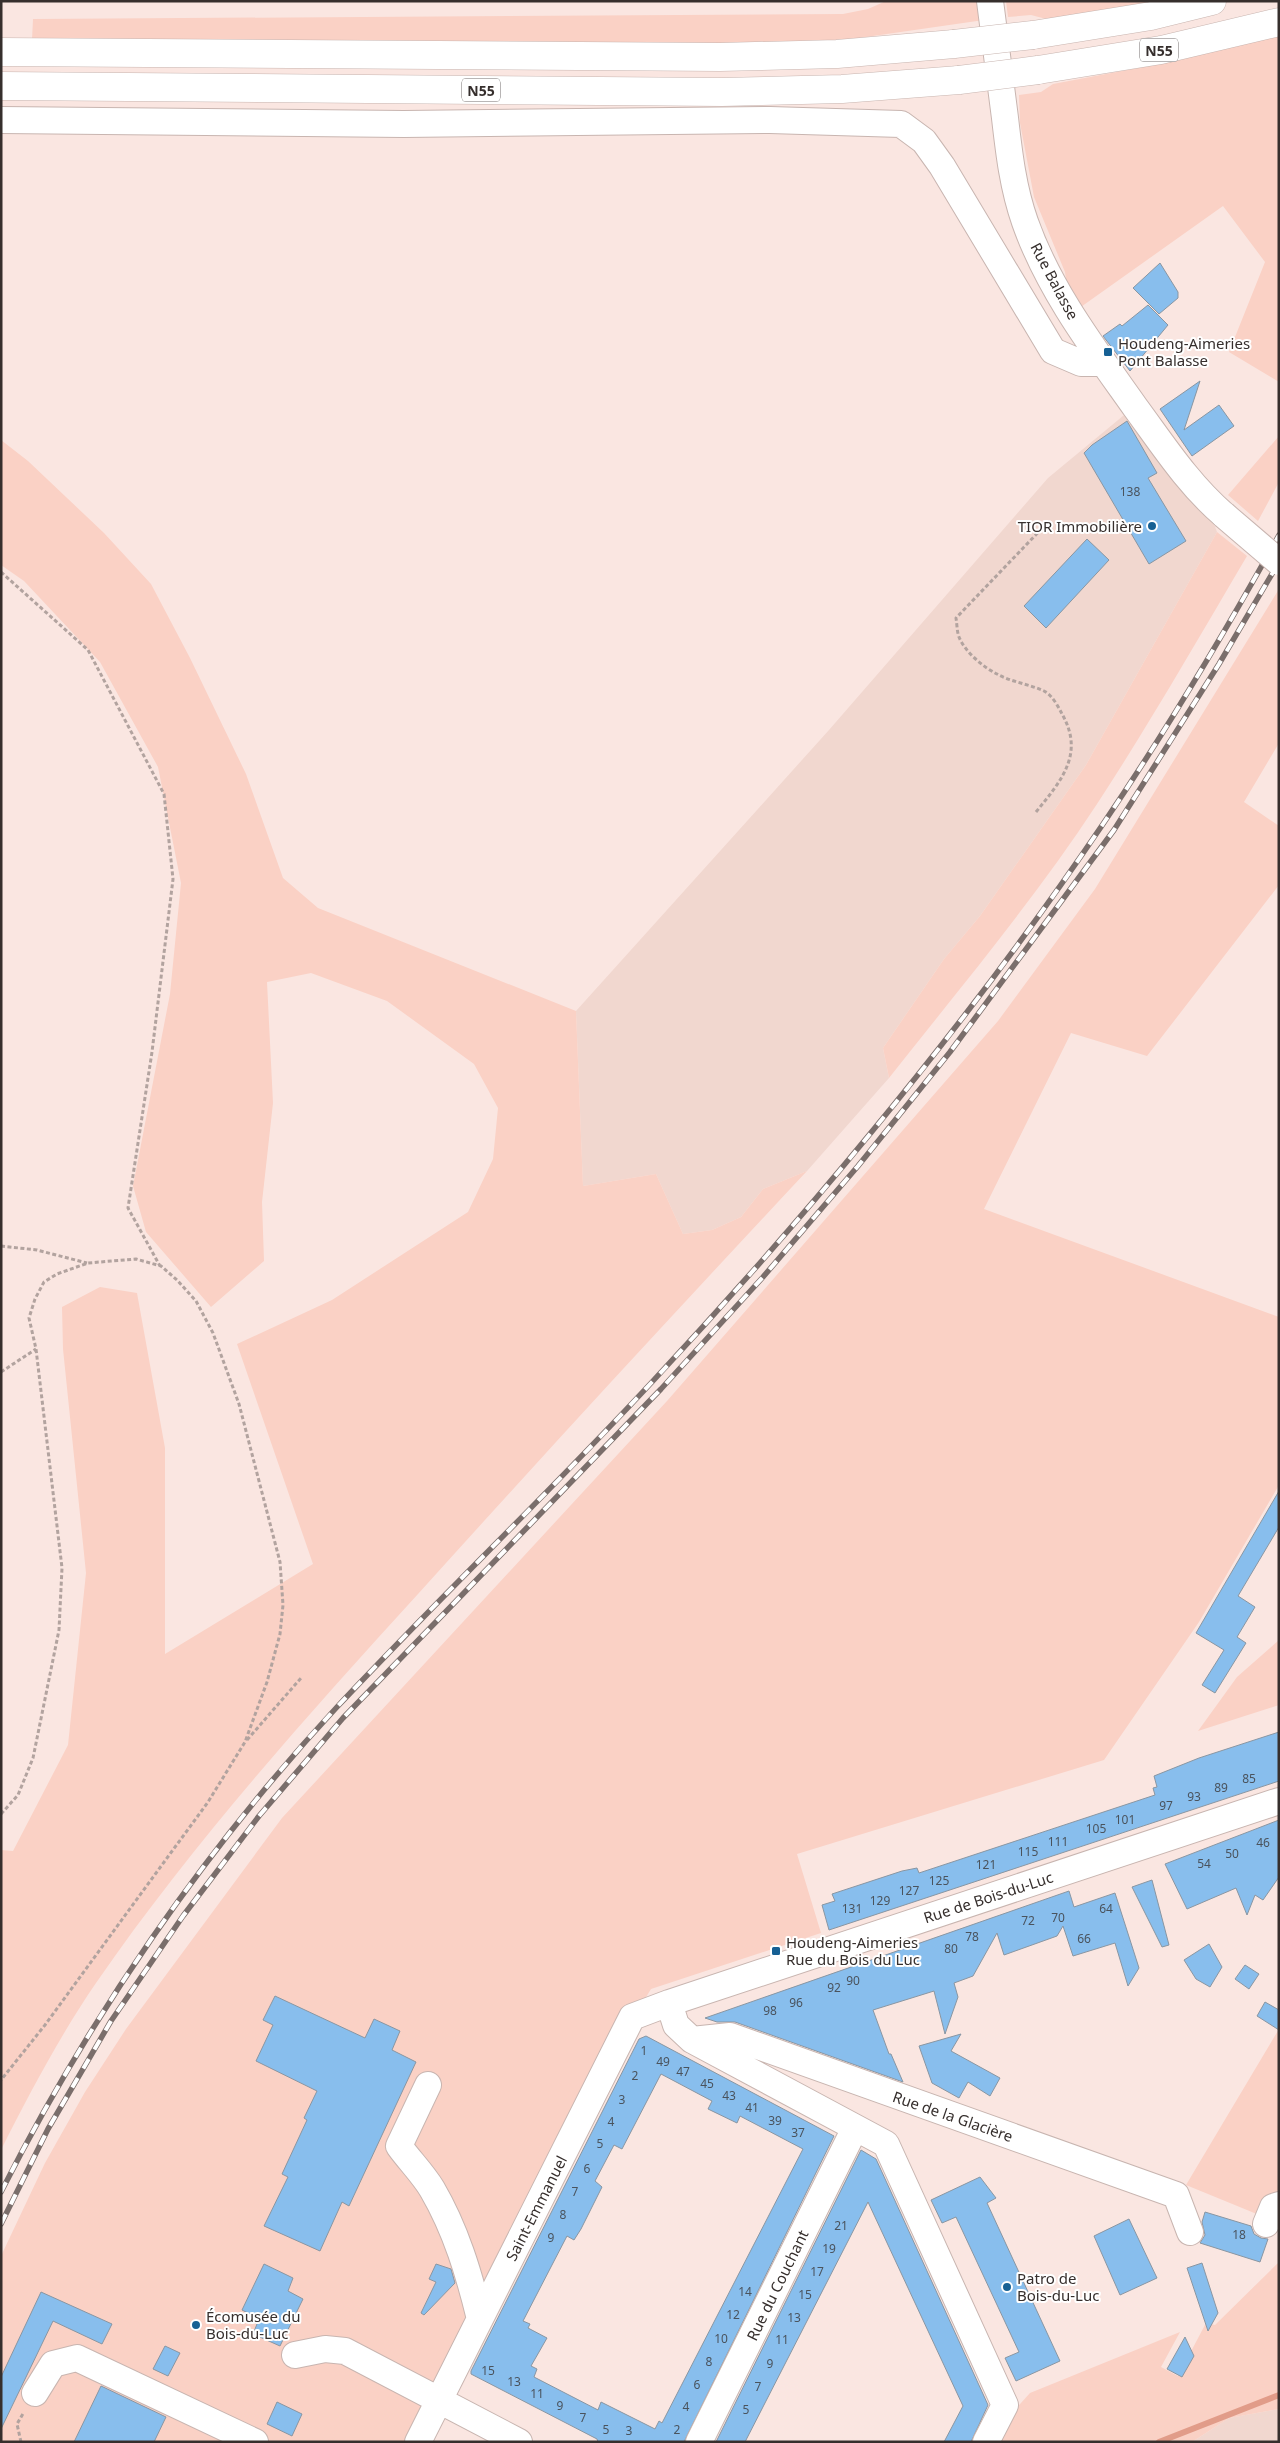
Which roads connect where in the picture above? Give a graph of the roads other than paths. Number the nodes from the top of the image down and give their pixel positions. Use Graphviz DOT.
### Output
graph roads {
  1 [pos="990,1"];
  2 [pos="1212,1"];
  3 [pos="1279,22"];
  4 [pos="1,52"];
  5 [pos="1,86"];
  6 [pos="1,120"];
  7 [pos="1102,363"];
  8 [pos="1279,562"];
  9 [pos="1279,1801"];
  10 [pos="669,2003"];
  11 [pos="632,2017"];
  12 [pos="692,2040"];
  13 [pos="428,2085"];
  14 [pos="855,2128"];
  15 [pos="1190,2232"];
  16 [pos="480,2319"];
  17 [pos="295,2355"];
  18 [pos="35,2393"];
  19 [pos="439,2399"];
  20 [pos="255,2442"];
  21 [pos="418,2442"];
  22 [pos="519,2442"];
  23 [pos="699,2442"];
  24 [pos="986,2442"];
  1 -- 7 [label="street, Rue Balasse"];
  2 -- 4 [label="highway, N55, bridge"];
  3 -- 5 [label="highway, N55, bridge"];
  6 -- 7 [label="street"];
  7 -- 8 [label="street, Rue Balasse, bridge"];
  9 -- 10 [label="street, Rue de Bois-du-Luc"];
  10 -- 11 [label="street, Rue de Bois-du-Luc"];
  10 -- 12 [label="street"];
  11 -- 16 [label="street, Saint-Emmanuel"];
  12 -- 14 [label="street"];
  12 -- 15 [label="street, Rue de la Glacière"];
  13 -- 16 [label="street"];
  14 -- 23 [label="street, Rue du Couchant"];
  14 -- 24 [label="street"];
  16 -- 19 [label="street, Saint-Emmanuel"];
  17 -- 19 [label="street"];
  18 -- 20 [label="street"];
  19 -- 21 [label="street, Saint-Emmanuel"];
  19 -- 22 [label="street"];
}
